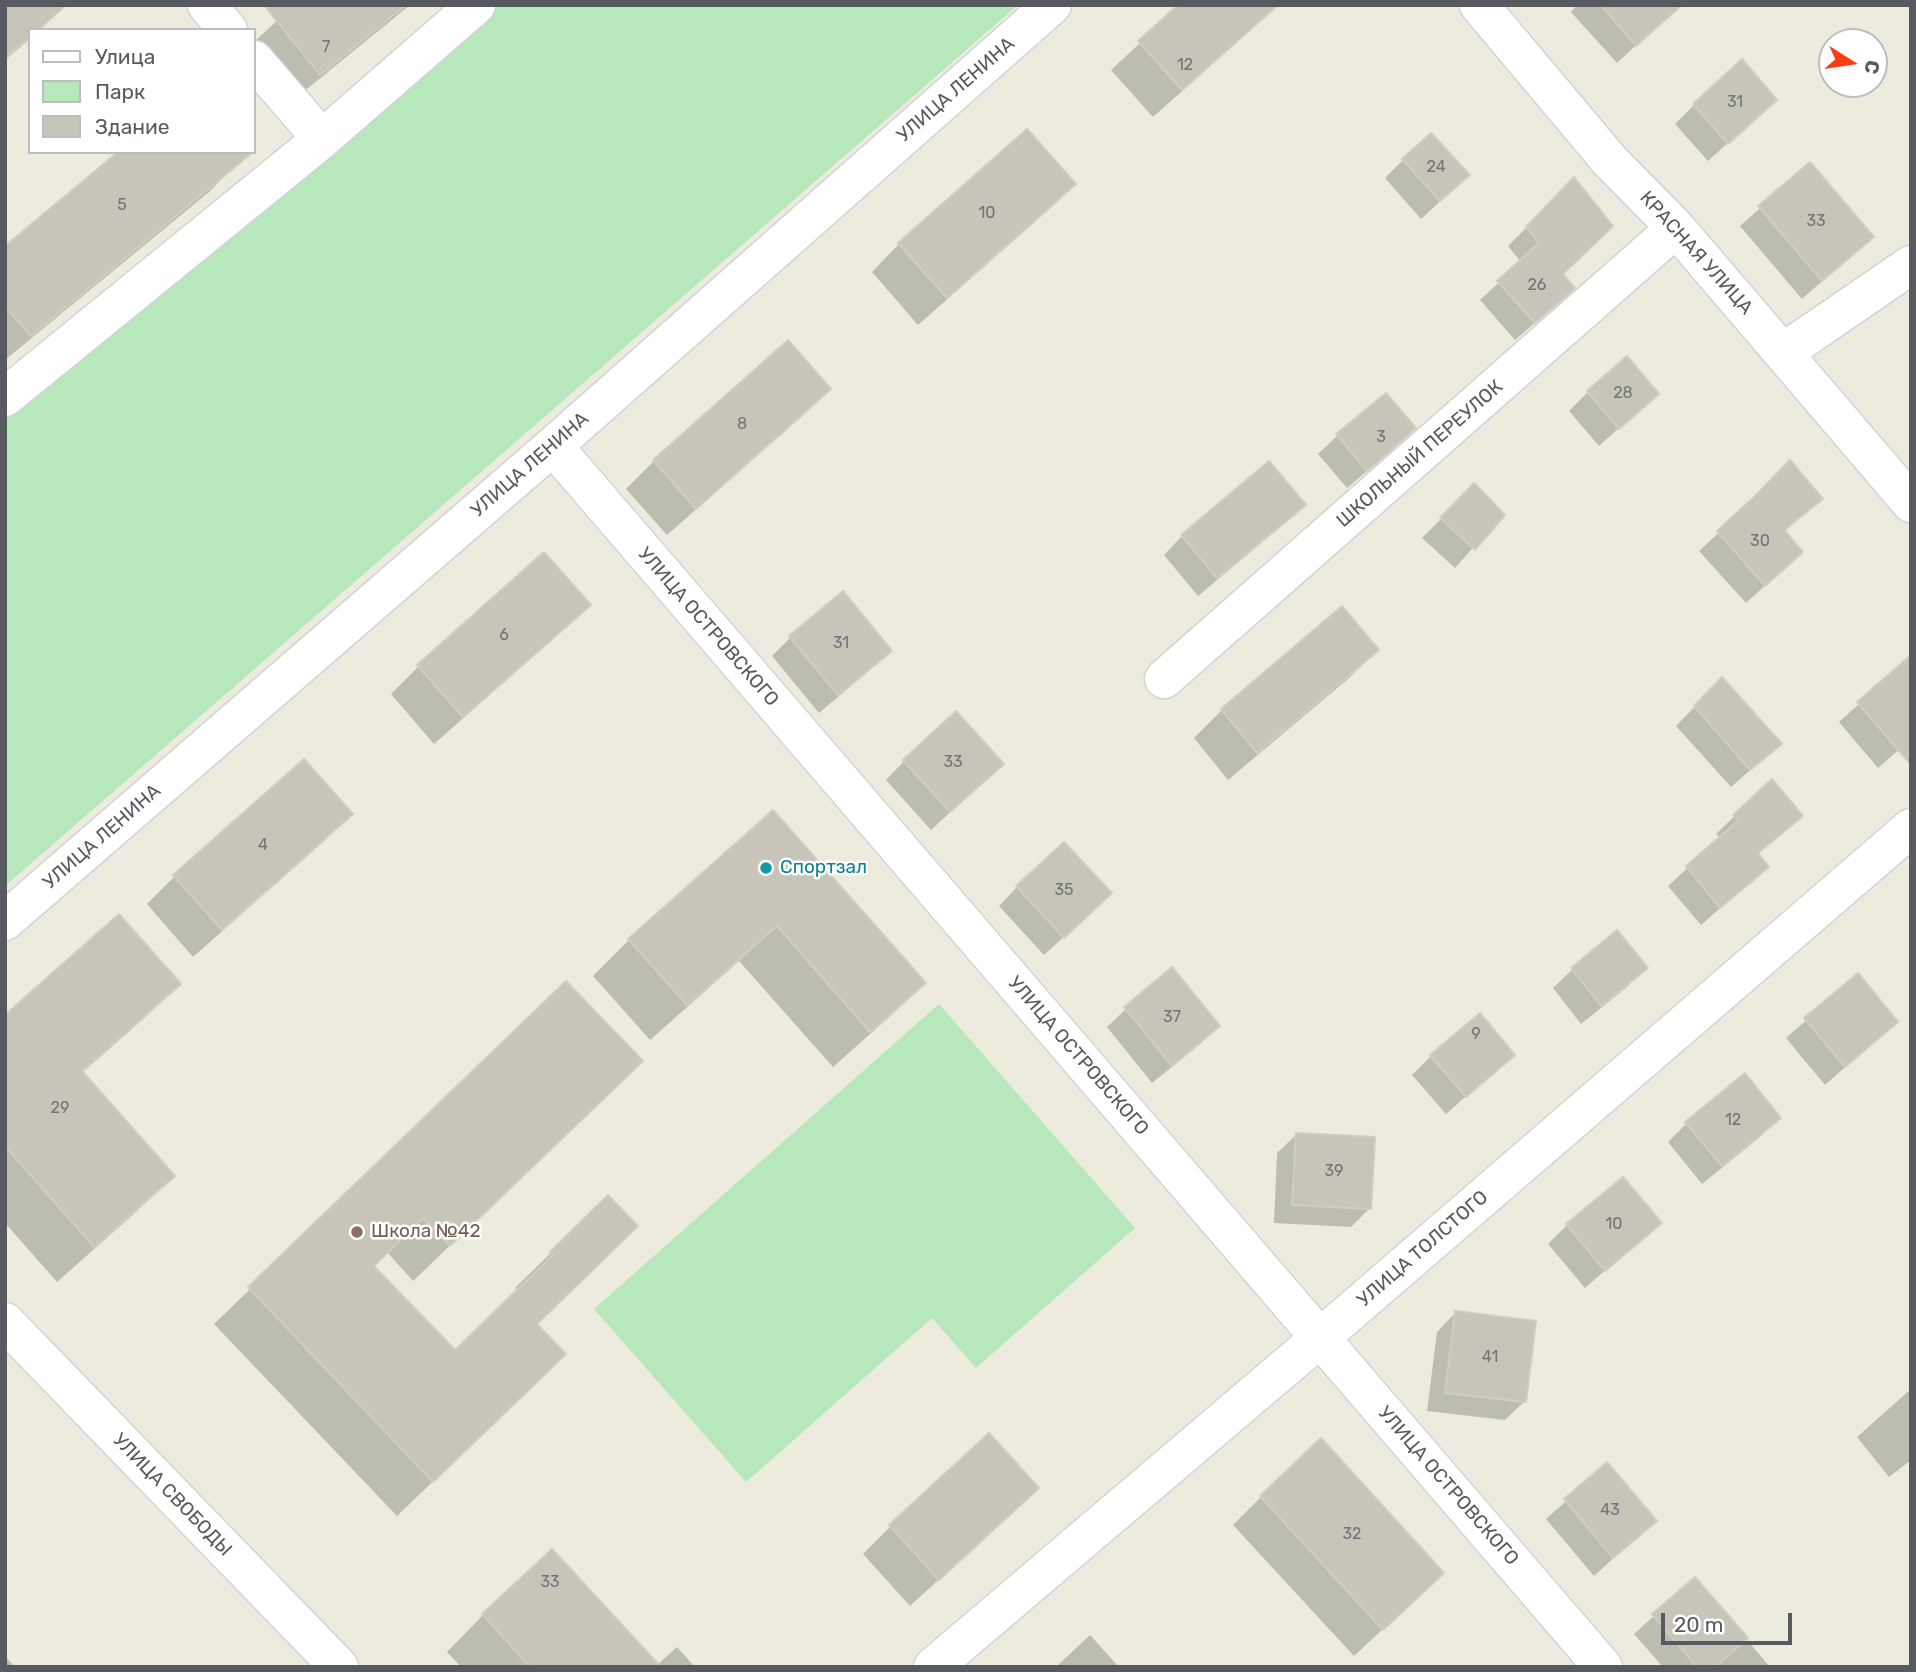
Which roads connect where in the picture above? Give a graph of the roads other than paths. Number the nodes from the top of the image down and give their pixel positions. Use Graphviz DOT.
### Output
graph roads {
  1 [pos="207,5"];
  2 [pos="476,5"];
  3 [pos="1052,5"];
  4 [pos="1479,5"];
  5 [pos="226,28"];
  6 [pos="256,62"];
  7 [pos="322,139"];
  8 [pos="1676,228"];
  9 [pos="1909,263"];
  10 [pos="1784,352"];
  11 [pos="5,397"];
  12 [pos="553,446"];
  13 [pos="1911,503"];
  14 [pos="1164,679"];
  15 [pos="1911,828"];
  16 [pos="5,921"];
  17 [pos="5,1322"];
  18 [pos="1320,1338"];
  19 [pos="339,1667"];
  20 [pos="933,1667"];
  21 [pos="1603,1667"];
  1 -- 5 [label="street"];
  2 -- 7 [label="street"];
  3 -- 12 [label="street, УЛИЦА ЛЕНИНА"];
  4 -- 8 [label="street, КРАСНАЯ УЛИЦА"];
  6 -- 7 [label="street"];
  7 -- 11 [label="street"];
  8 -- 10 [label="street, КРАСНАЯ УЛИЦА"];
  8 -- 14 [label="street, ШКОЛЬНЫЙ ПЕРЕУЛОК"];
  9 -- 10 [label="street"];
  10 -- 13 [label="street, КРАСНАЯ УЛИЦА"];
  12 -- 16 [label="street, УЛИЦА ЛЕНИНА"];
  12 -- 18 [label="street, УЛИЦА ОСТРОВСКОГО"];
  15 -- 18 [label="street, УЛИЦА ТОЛСТОГО"];
  17 -- 19 [label="street, УЛИЦА СВОБОДЫ"];
  18 -- 20 [label="street, УЛИЦА ТОЛСТОГО"];
  18 -- 21 [label="street, УЛИЦА ОСТРОВСКОГО"];
}
